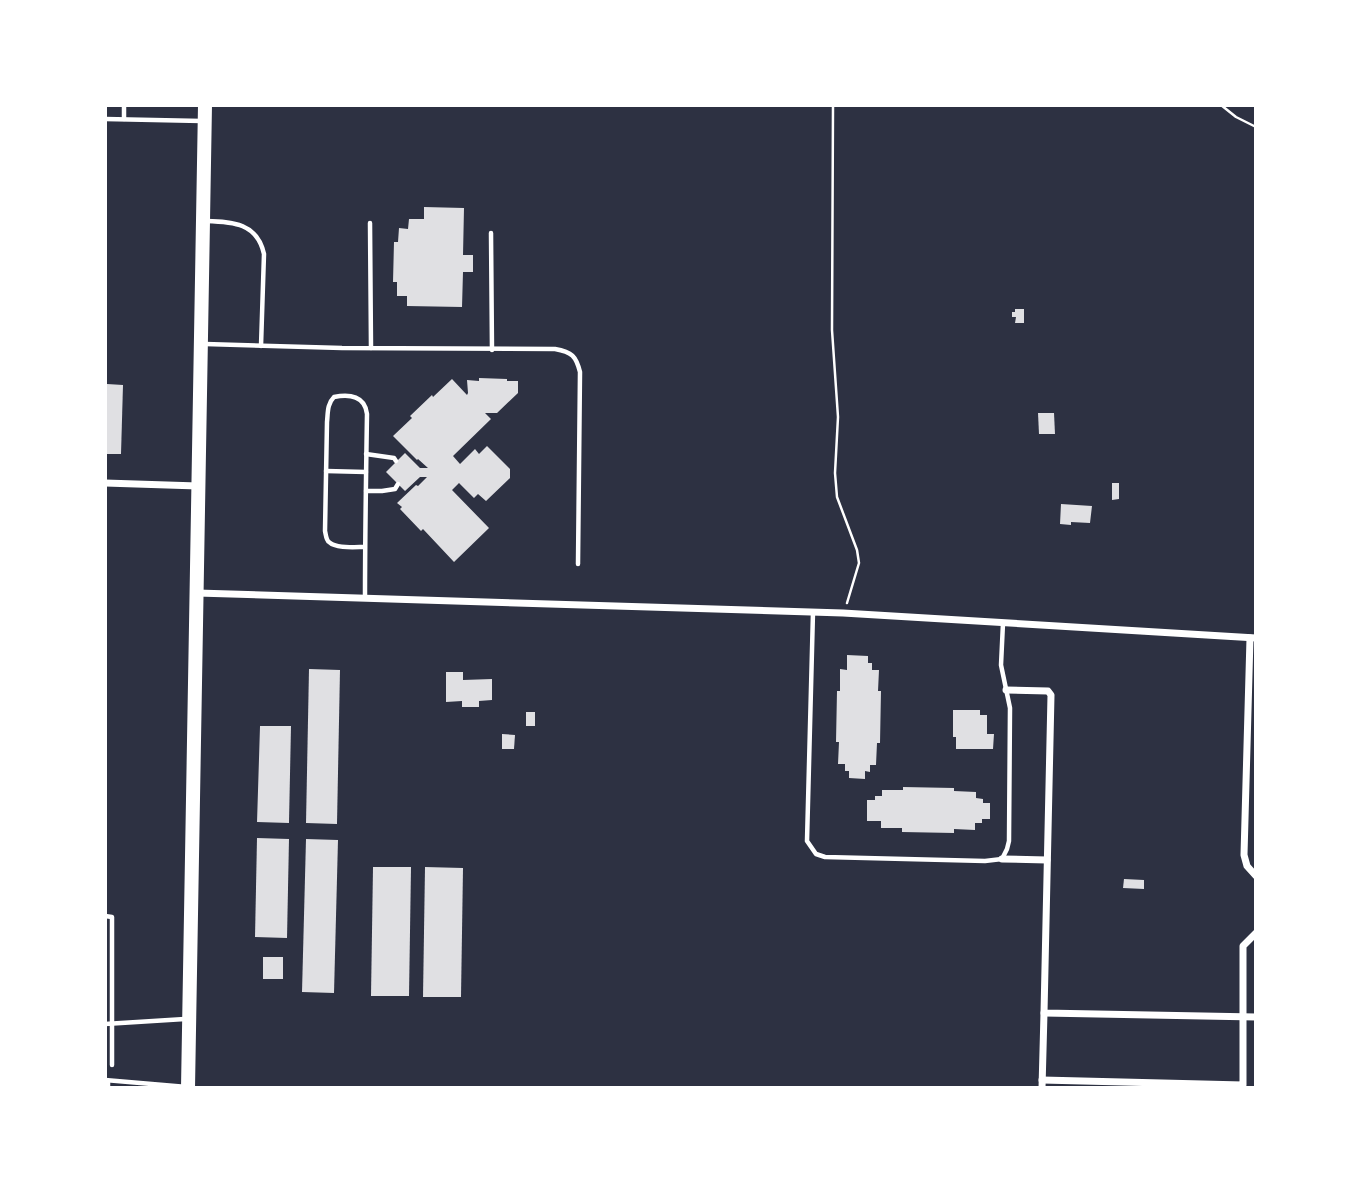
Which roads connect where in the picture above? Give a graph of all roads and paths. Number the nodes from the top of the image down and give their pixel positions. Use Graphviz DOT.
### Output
graph roads {
  1 [pos="124,105"];
  2 [pos="205,105"];
  3 [pos="833,105"];
  4 [pos="1221,105"];
  5 [pos="105,119"];
  6 [pos="124,119"];
  7 [pos="205,121"];
  8 [pos="1256,127"];
  9 [pos="203,221"];
  10 [pos="370,223"];
  11 [pos="492,233"];
  12 [pos="201,344"];
  13 [pos="261,346"];
  14 [pos="371,348"];
  15 [pos="492,350"];
  16 [pos="366,454"];
  17 [pos="396,461"];
  18 [pos="326,471"];
  19 [pos="366,472"];
  20 [pos="105,483"];
  21 [pos="398,484"];
  22 [pos="198,486"];
  23 [pos="366,491"];
  24 [pos="365,547"];
  25 [pos="578,564"];
  26 [pos="197,593"];
  27 [pos="365,598"];
  28 [pos="813,612"];
  29 [pos="843,613"];
  30 [pos="1003,622"];
  31 [pos="1253,638"];
  32 [pos="1006,690"];
  33 [pos="1252,711"];
  34 [pos="1002,859"];
  35 [pos="1047,860"];
  36 [pos="1256,876"];
  37 [pos="105,916"];
  38 [pos="1256,933"];
  39 [pos="1044,1013"];
  40 [pos="1243,1017"];
  41 [pos="1256,1017"];
  42 [pos="189,1019"];
  43 [pos="105,1024"];
  44 [pos="112,1024"];
  45 [pos="112,1065"];
  46 [pos="107,1081"];
  47 [pos="1042,1084"];
  48 [pos="188,1087"];
  49 [pos="108,1088"];
  1 -- 6 [label="lane"];
  2 -- 7 [label="main road"];
  3 -- 29 [label="path"];
  4 -- 8 [label="path"];
  5 -- 6 [label="lane"];
  6 -- 7 [label="lane"];
  7 -- 9 [label="main road"];
  9 -- 12 [label="main road"];
  9 -- 13 [label="lane"];
  10 -- 14 [label="lane"];
  11 -- 15 [label="lane"];
  12 -- 13 [label="lane"];
  12 -- 22 [label="main road"];
  13 -- 14 [label="lane"];
  14 -- 15 [label="lane"];
  15 -- 25 [label="lane"];
  16 -- 17 [label="lane"];
  16 -- 18 [label="lane"];
  16 -- 19 [label="lane"];
  18 -- 19 [label="lane"];
  18 -- 24 [label="lane"];
  19 -- 23 [label="lane"];
  20 -- 22 [label="street"];
  21 -- 23 [label="lane"];
  22 -- 26 [label="main road"];
  23 -- 24 [label="lane"];
  24 -- 27 [label="lane"];
  26 -- 27 [label="street"];
  26 -- 42 [label="main road"];
  27 -- 28 [label="street"];
  28 -- 29 [label="street"];
  28 -- 34 [label="lane"];
  29 -- 30 [label="street"];
  30 -- 31 [label="street"];
  30 -- 32 [label="lane"];
  31 -- 33 [label="street"];
  32 -- 34 [label="lane"];
  32 -- 35 [label="street"];
  33 -- 36 [label="street"];
  34 -- 35 [label="street"];
  35 -- 39 [label="street"];
  37 -- 44 [label="lane"];
  38 -- 40 [label="street"];
  39 -- 40 [label="street"];
  39 -- 47 [label="street"];
  40 -- 41 [label="street"];
  40 -- 47 [label="street"];
  42 -- 44 [label="lane"];
  42 -- 48 [label="main road"];
  43 -- 44 [label="lane"];
  44 -- 45 [label="lane"];
  46 -- 48 [label="lane"];
  46 -- 49 [label="lane"];
}
